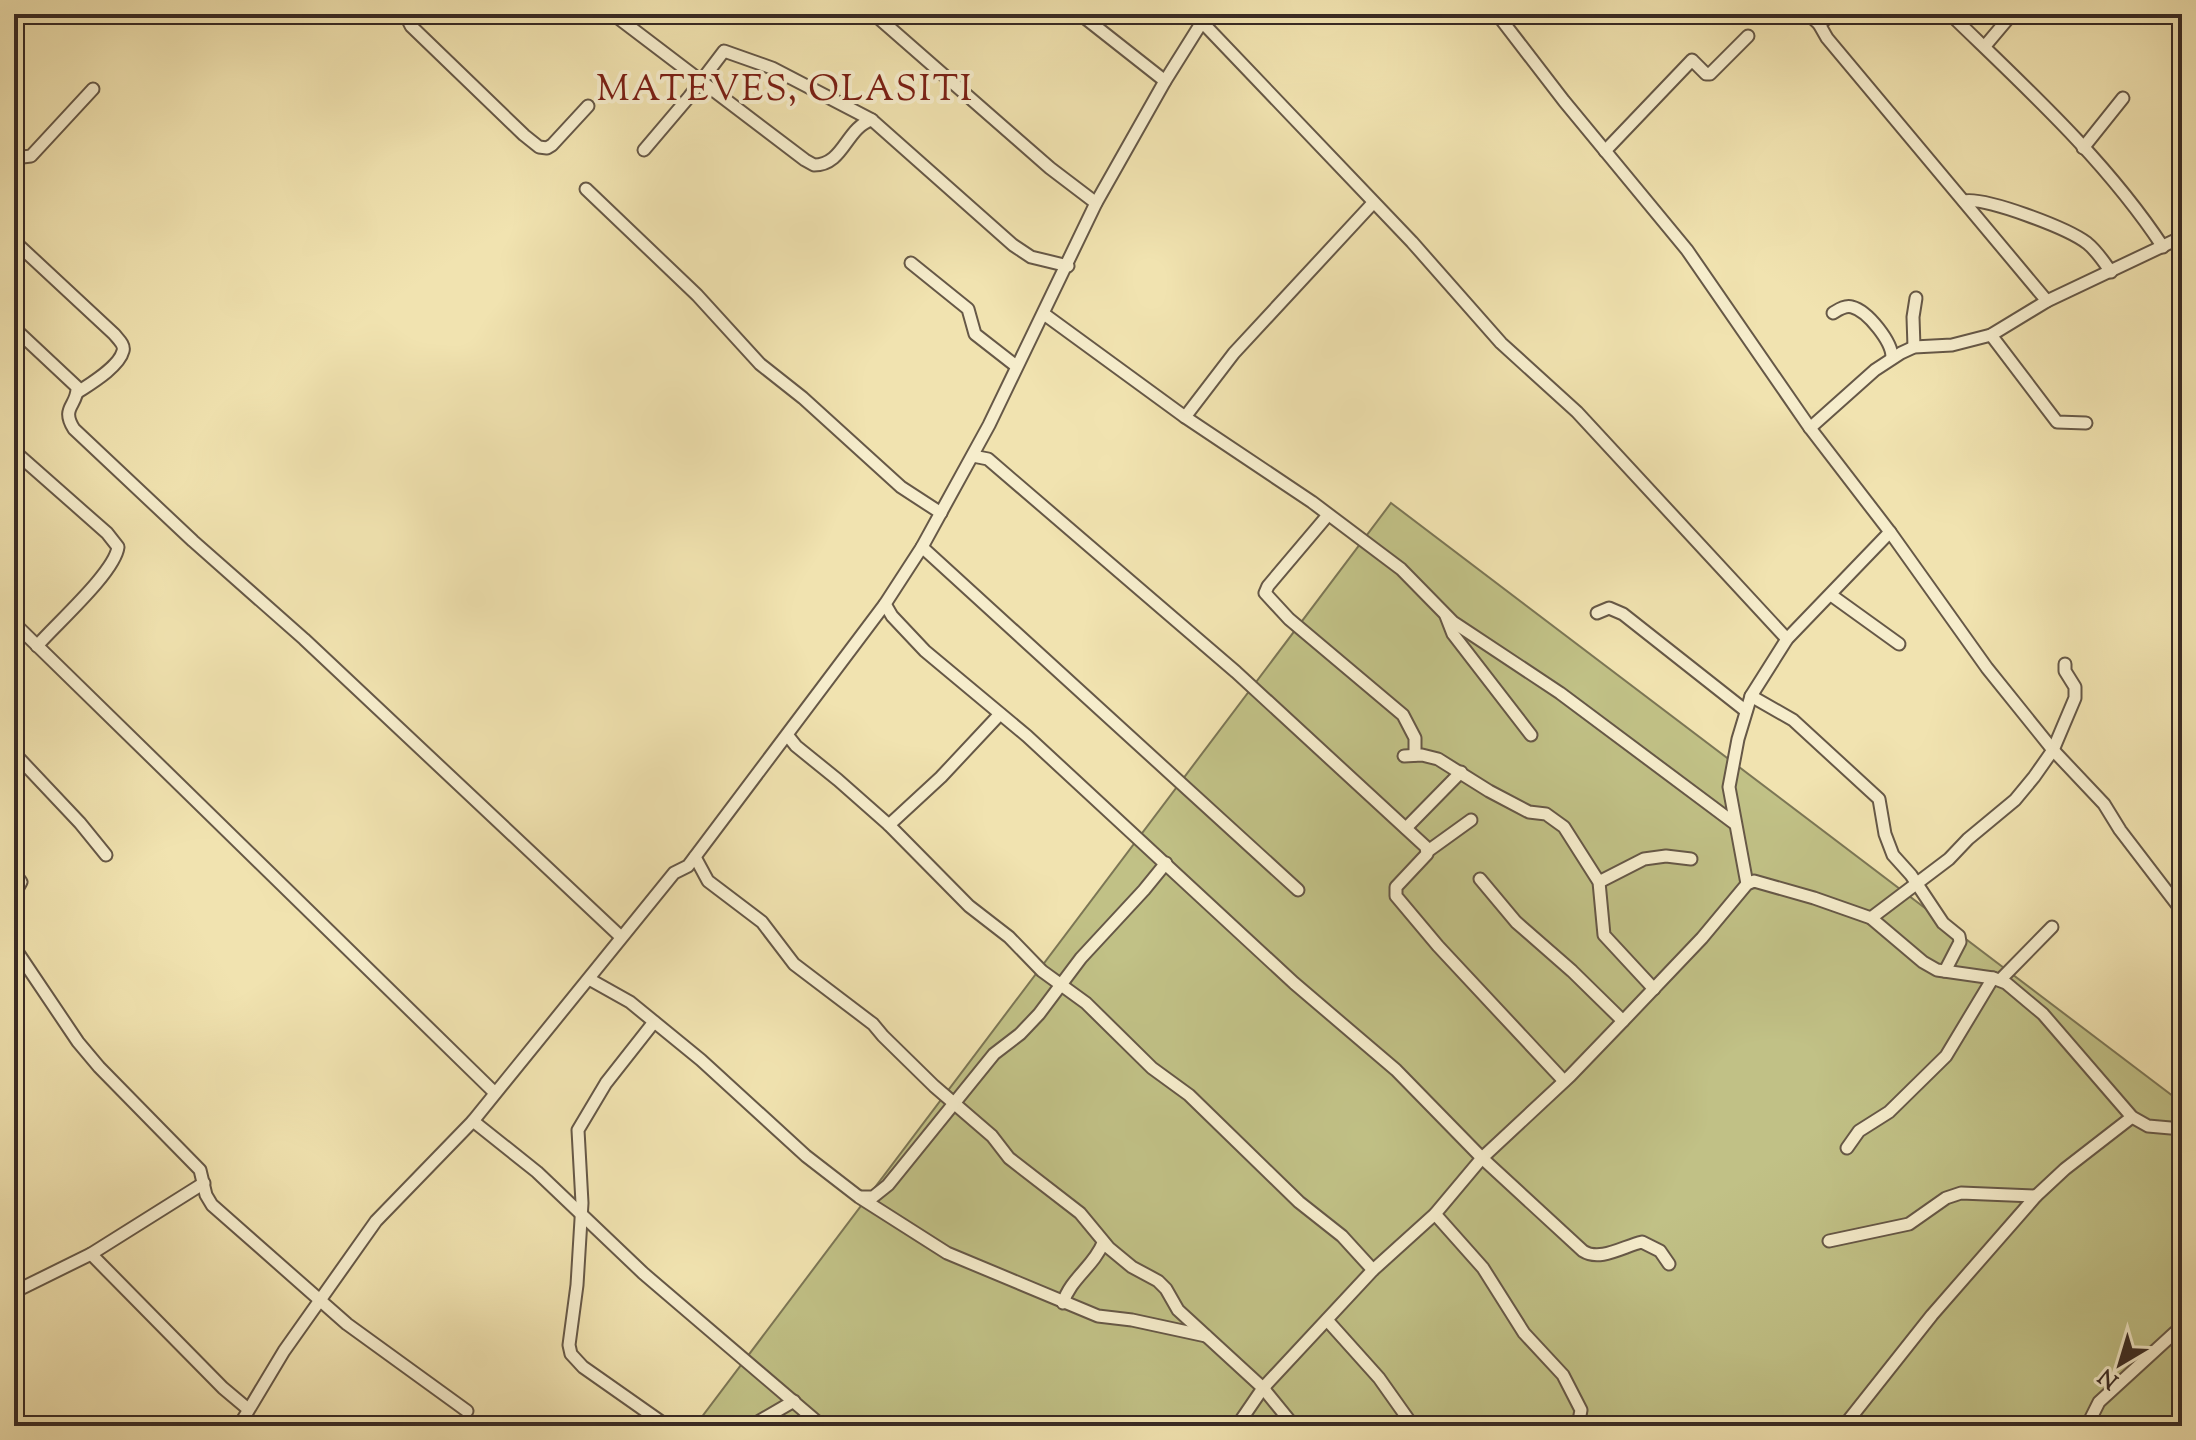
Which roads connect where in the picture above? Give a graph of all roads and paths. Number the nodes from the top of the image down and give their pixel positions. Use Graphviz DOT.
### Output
graph roads {
  1 [pos="405,14"];
  2 [pos="613,14"];
  3 [pos="1080,14"];
  4 [pos="1497,14"];
  5 [pos="1808,14"];
  6 [pos="1833,14"];
  7 [pos="1950,14"];
  8 [pos="2012,14"];
  9 [pos="878,16"];
  10 [pos="1205,16"];
  11 [pos="1819,24"];
  12 [pos="1748,36"];
  13 [pos="1985,46"];
  14 [pos="701,81"];
  15 [pos="1165,81"];
  16 [pos="93,89"];
  17 [pos="2123,98"];
  18 [pos="588,106"];
  19 [pos="872,120"];
  20 [pos="2083,148"];
  21 [pos="644,150"];
  22 [pos="1605,151"];
  23 [pos="14,158"];
  24 [pos="586,189"];
  25 [pos="1964,201"];
  26 [pos="1096,203"];
  27 [pos="1373,203"];
  28 [pos="2182,237"];
  29 [pos="14,241"];
  30 [pos="2163,247"];
  31 [pos="911,263"];
  32 [pos="1068,266"];
  33 [pos="2111,272"];
  34 [pos="1916,298"];
  35 [pos="2047,301"];
  36 [pos="1833,313"];
  37 [pos="1044,314"];
  38 [pos="14,328"];
  39 [pos="1991,335"];
  40 [pos="1914,347"];
  41 [pos="1895,352"];
  42 [pos="1016,366"];
  43 [pos="78,392"];
  44 [pos="1185,417"];
  45 [pos="2086,423"];
  46 [pos="1810,428"];
  47 [pos="14,451"];
  48 [pos="973,456"];
  49 [pos="941,513"];
  50 [pos="1328,515"];
  51 [pos="1890,532"];
  52 [pos="922,547"];
  53 [pos="1831,595"];
  54 [pos="885,604"];
  55 [pos="1597,613"];
  56 [pos="1446,616"];
  57 [pos="14,623"];
  58 [pos="1787,639"];
  59 [pos="1899,644"];
  60 [pos="37,646"];
  61 [pos="2065,664"];
  62 [pos="1751,696"];
  63 [pos="1746,711"];
  64 [pos="1000,714"];
  65 [pos="1531,735"];
  66 [pos="788,736"];
  67 [pos="2053,750"];
  68 [pos="14,753"];
  69 [pos="1461,772"];
  70 [pos="1471,820"];
  71 [pos="1734,823"];
  72 [pos="889,825"];
  73 [pos="1406,828"];
  74 [pos="1428,851"];
  75 [pos="106,855"];
  76 [pos="695,857"];
  77 [pos="1691,859"];
  78 [pos="1166,863"];
  79 [pos="14,872"];
  80 [pos="1480,879"];
  81 [pos="1599,882"];
  82 [pos="1747,884"];
  83 [pos="1916,884"];
  84 [pos="1298,890"];
  85 [pos="14,895"];
  86 [pos="2182,911"];
  87 [pos="1871,918"];
  88 [pos="2052,927"];
  89 [pos="621,937"];
  90 [pos="14,947"];
  91 [pos="1945,971"];
  92 [pos="589,979"];
  93 [pos="1997,979"];
  94 [pos="1061,984"];
  95 [pos="1654,989"];
  96 [pos="1623,1021"];
  97 [pos="654,1022"];
  98 [pos="1564,1081"];
  99 [pos="495,1093"];
  100 [pos="955,1103"];
  101 [pos="2132,1117"];
  102 [pos="473,1121"];
  103 [pos="2182,1129"];
  104 [pos="1847,1148"];
  105 [pos="1482,1158"];
  106 [pos="204,1183"];
  107 [pos="2036,1196"];
  108 [pos="859,1197"];
  109 [pos="1435,1214"];
  110 [pos="581,1215"];
  111 [pos="1829,1241"];
  112 [pos="1103,1243"];
  113 [pos="91,1254"];
  114 [pos="1669,1264"];
  115 [pos="1373,1270"];
  116 [pos="14,1292"];
  117 [pos="319,1301"];
  118 [pos="1063,1303"];
  119 [pos="1327,1320"];
  120 [pos="2182,1326"];
  121 [pos="1207,1336"];
  122 [pos="1263,1388"];
  123 [pos="794,1401"];
  124 [pos="248,1409"];
  125 [pos="467,1411"];
  126 [pos="239,1426"];
  127 [pos="667,1426"];
  128 [pos="751,1426"];
  129 [pos="822,1426"];
  130 [pos="1237,1426"];
  131 [pos="1294,1426"];
  132 [pos="1413,1426"];
  133 [pos="1578,1426"];
  134 [pos="1844,1426"];
  135 [pos="2091,1426"];
  1 -- 18 [label="street"];
  2 -- 14 [label="street"];
  3 -- 15 [label="street"];
  4 -- 22 [label="street"];
  5 -- 11 [label="street"];
  6 -- 11 [label="street"];
  7 -- 13 [label="street"];
  8 -- 13 [label="street"];
  9 -- 26 [label="street"];
  10 -- 15 [label="street"];
  10 -- 27 [label="street"];
  11 -- 25 [label="street"];
  12 -- 22 [label="street"];
  13 -- 20 [label="street"];
  14 -- 19 [label="street"];
  14 -- 19 [label="street"];
  14 -- 21 [label="street"];
  15 -- 26 [label="street"];
  16 -- 23 [label="street"];
  17 -- 20 [label="street"];
  19 -- 32 [label="street"];
  20 -- 30 [label="street"];
  22 -- 46 [label="street"];
  24 -- 49 [label="street"];
  25 -- 33 [label="street"];
  25 -- 35 [label="street"];
  26 -- 32 [label="street"];
  27 -- 44 [label="street"];
  27 -- 58 [label="street"];
  28 -- 30 [label="street"];
  29 -- 43 [label="street"];
  30 -- 33 [label="street"];
  31 -- 42 [label="street"];
  32 -- 37 [label="street"];
  33 -- 35 [label="street"];
  34 -- 40 [label="street"];
  35 -- 39 [label="street"];
  36 -- 41 [label="street"];
  37 -- 42 [label="street"];
  37 -- 44 [label="street"];
  38 -- 43 [label="street"];
  39 -- 40 [label="street"];
  39 -- 45 [label="street"];
  40 -- 41 [label="street"];
  41 -- 46 [label="street"];
  42 -- 48 [label="street"];
  43 -- 89 [label="street"];
  44 -- 50 [label="street"];
  46 -- 51 [label="street"];
  47 -- 60 [label="street"];
  48 -- 49 [label="street"];
  48 -- 73 [label="street"];
  49 -- 52 [label="street"];
  50 -- 56 [label="street"];
  50 -- 69 [label="street"];
  51 -- 53 [label="street"];
  51 -- 67 [label="street"];
  52 -- 54 [label="street"];
  52 -- 84 [label="street"];
  53 -- 58 [label="street"];
  53 -- 59 [label="street"];
  54 -- 64 [label="street"];
  54 -- 66 [label="street"];
  55 -- 63 [label="street"];
  56 -- 65 [label="street"];
  56 -- 71 [label="street"];
  57 -- 60 [label="street"];
  58 -- 62 [label="street"];
  60 -- 99 [label="street"];
  61 -- 67 [label="street"];
  62 -- 63 [label="street"];
  62 -- 83 [label="street"];
  63 -- 71 [label="street"];
  64 -- 72 [label="street"];
  64 -- 78 [label="street"];
  66 -- 72 [label="street"];
  66 -- 76 [label="street"];
  67 -- 83 [label="street"];
  67 -- 86 [label="street"];
  68 -- 75 [label="street"];
  69 -- 73 [label="street"];
  69 -- 81 [label="street"];
  70 -- 74 [label="street"];
  71 -- 82 [label="street"];
  72 -- 94 [label="street"];
  73 -- 74 [label="street"];
  74 -- 98 [label="street"];
  76 -- 89 [label="street"];
  76 -- 100 [label="street"];
  77 -- 81 [label="street"];
  78 -- 94 [label="street"];
  78 -- 105 [label="street"];
  79 -- 85 [label="street"];
  80 -- 96 [label="street"];
  81 -- 95 [label="street"];
  82 -- 87 [label="street"];
  82 -- 95 [label="street"];
  83 -- 87 [label="street"];
  83 -- 91 [label="street"];
  87 -- 91 [label="street"];
  88 -- 93 [label="street"];
  89 -- 92 [label="street"];
  90 -- 106 [label="street"];
  91 -- 93 [label="street"];
  92 -- 97 [label="street"];
  92 -- 99 [label="street"];
  93 -- 101 [label="street"];
  93 -- 104 [label="street"];
  94 -- 100 [label="street"];
  94 -- 115 [label="street"];
  95 -- 96 [label="street"];
  96 -- 98 [label="street"];
  97 -- 108 [label="street"];
  97 -- 110 [label="street"];
  98 -- 105 [label="street"];
  99 -- 102 [label="street"];
  100 -- 108 [label="street"];
  100 -- 112 [label="street"];
  101 -- 103 [label="street"];
  101 -- 107 [label="street"];
  102 -- 110 [label="street"];
  102 -- 117 [label="street"];
  105 -- 109 [label="street"];
  105 -- 114 [label="street"];
  106 -- 113 [label="street"];
  106 -- 117 [label="street"];
  107 -- 111 [label="street"];
  107 -- 134 [label="street"];
  108 -- 118 [label="street"];
  109 -- 115 [label="street"];
  109 -- 133 [label="street"];
  110 -- 123 [label="street"];
  110 -- 127 [label="street"];
  112 -- 118 [label="street"];
  112 -- 121 [label="street"];
  113 -- 116 [label="street"];
  113 -- 124 [label="street"];
  115 -- 119 [label="street"];
  117 -- 124 [label="street"];
  117 -- 125 [label="street"];
  118 -- 121 [label="street"];
  119 -- 122 [label="street"];
  119 -- 132 [label="street"];
  120 -- 135 [label="street"];
  121 -- 122 [label="street"];
  122 -- 130 [label="street"];
  122 -- 131 [label="street"];
  123 -- 128 [label="street"];
  123 -- 129 [label="street"];
  124 -- 126 [label="street"];
}
